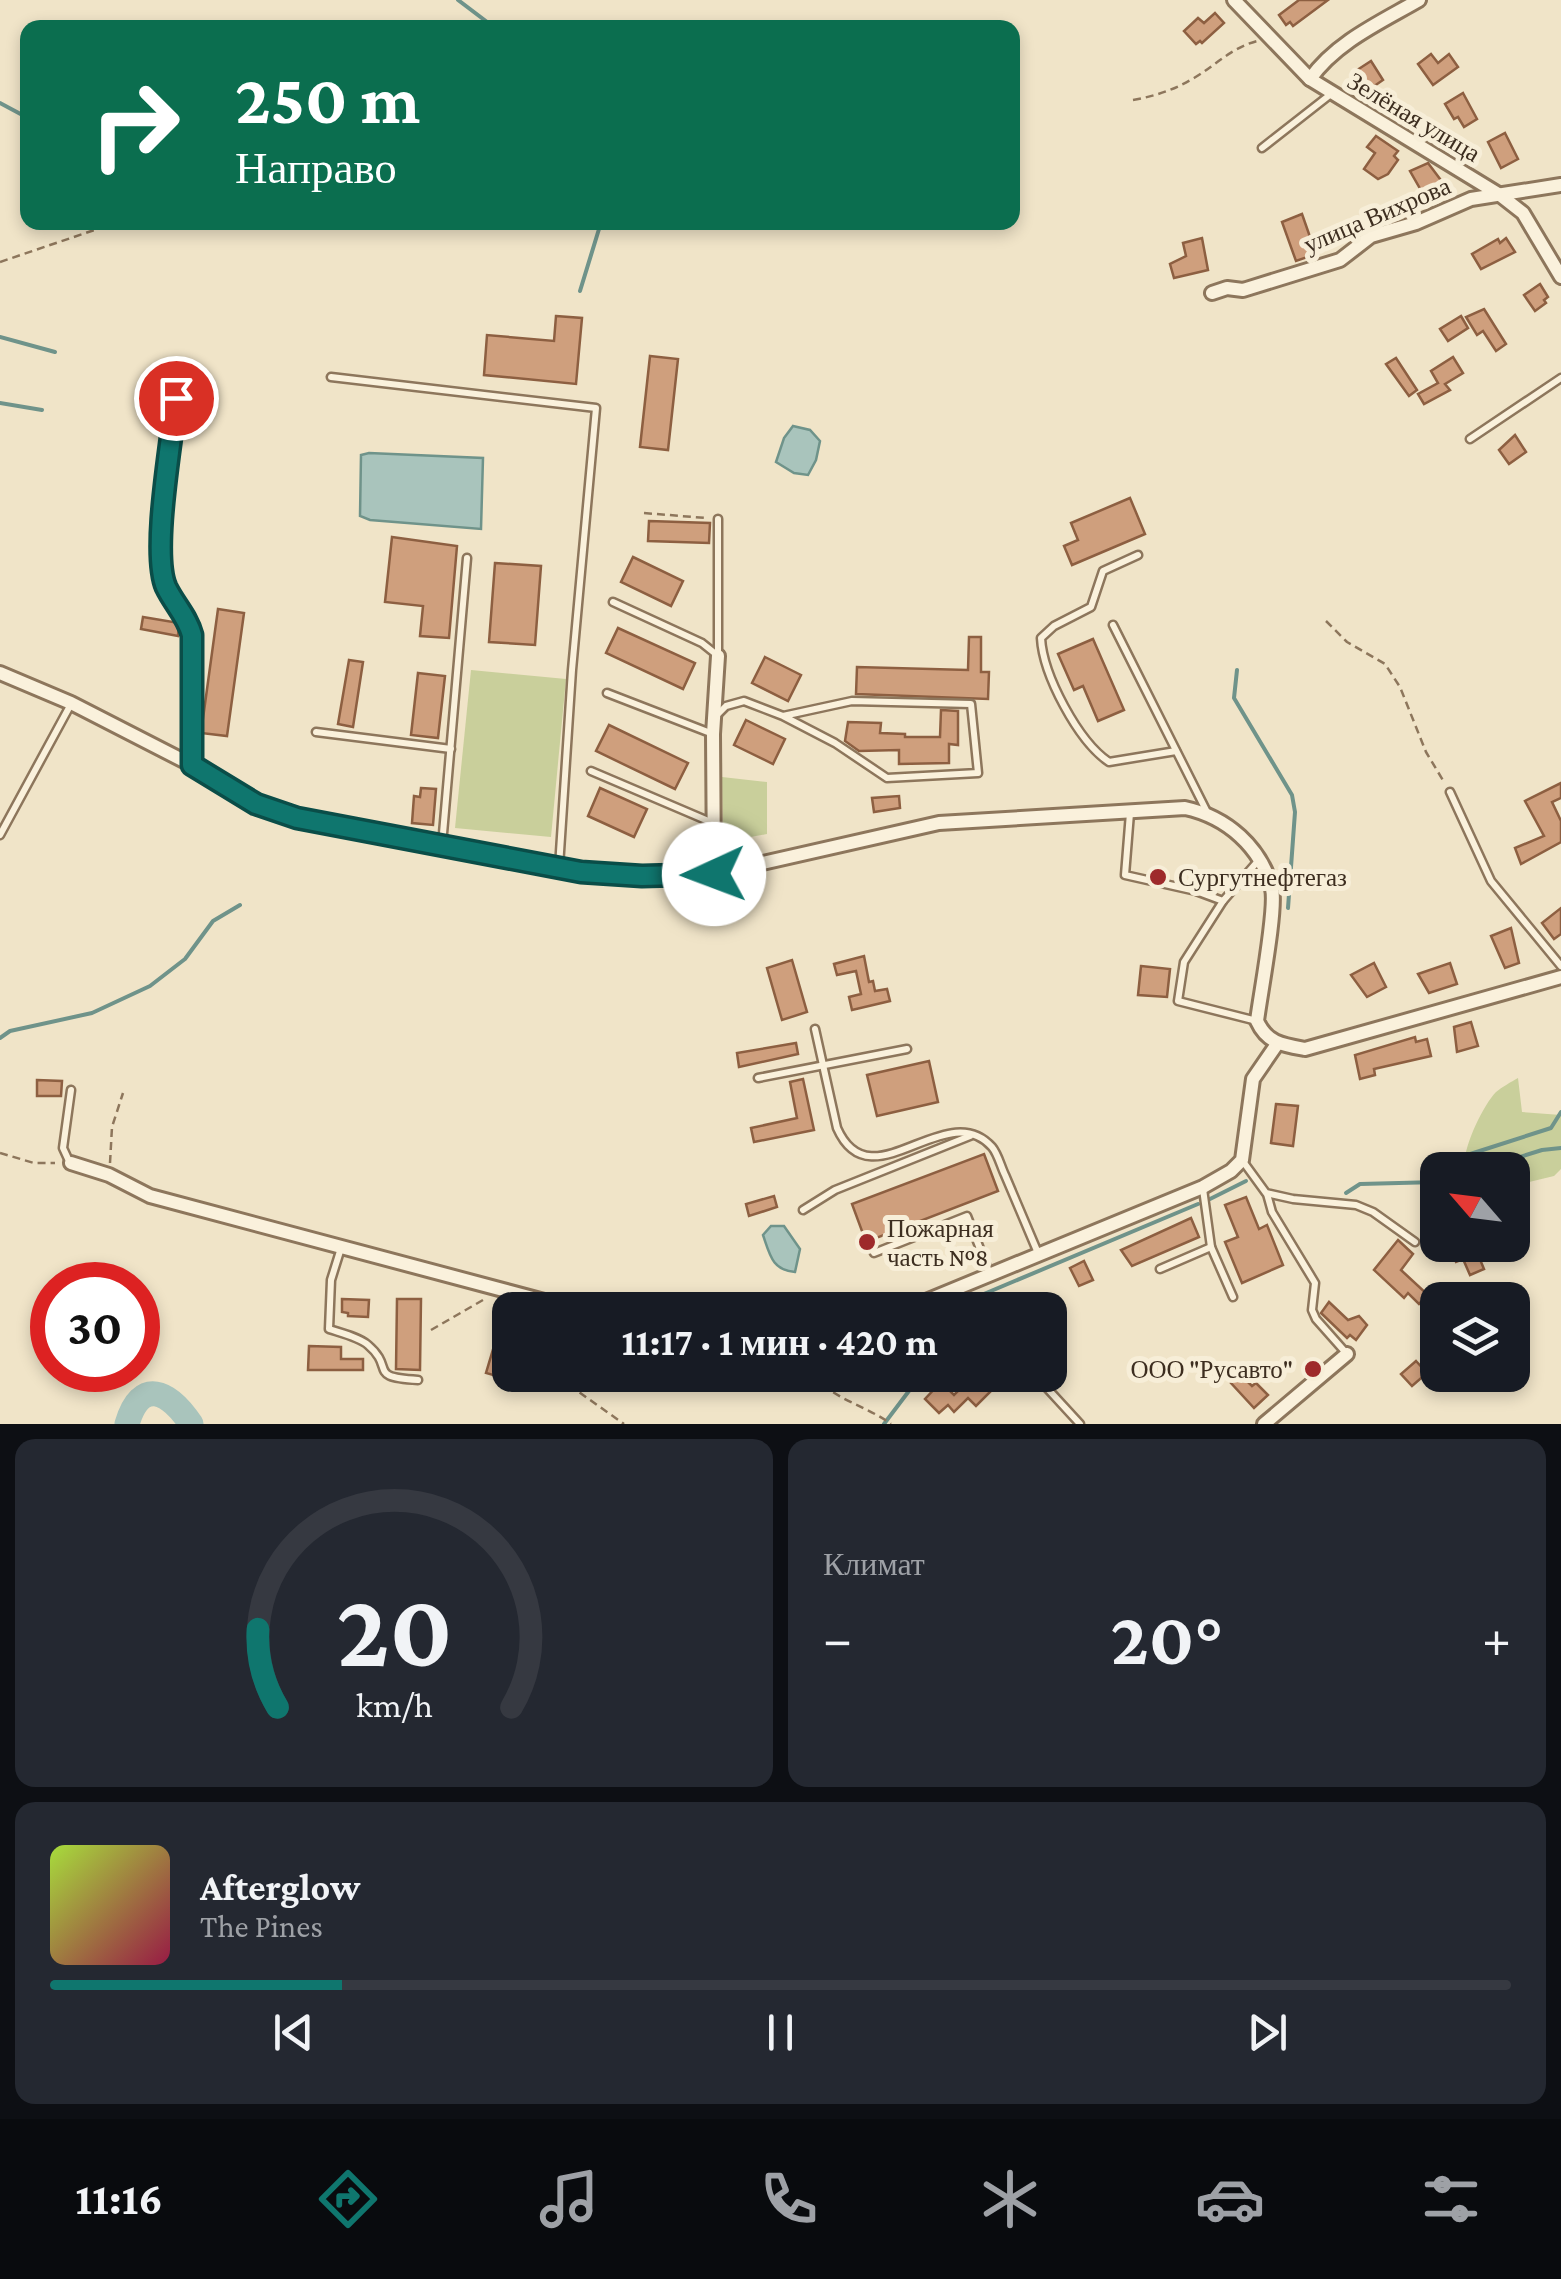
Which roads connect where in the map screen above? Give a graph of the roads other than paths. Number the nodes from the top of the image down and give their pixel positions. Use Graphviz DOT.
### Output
graph roads {
  1 [pos="1234,0"];
  2 [pos="1420,0"];
  3 [pos="1310,79"];
  4 [pos="1332,93"];
  5 [pos="1262,148"];
  6 [pos="1561,185"];
  7 [pos="1500,196"];
  8 [pos="1561,278"];
  9 [pos="1212,292"];
  10 [pos="331,377"];
  11 [pos="1561,378"];
  12 [pos="176,398"];
  13 [pos="1470,439"];
  14 [pos="718,519"];
  15 [pos="1138,555"];
  16 [pos="468,558"];
  17 [pos="614,602"];
  18 [pos="1113,625"];
  19 [pos="718,656"];
  20 [pos="0,673"];
  21 [pos="607,693"];
  22 [pos="71,704"];
  23 [pos="783,716"];
  24 [pos="714,718"];
  25 [pos="316,732"];
  26 [pos="713,734"];
  27 [pos="451,749"];
  28 [pos="1176,751"];
  29 [pos="192,765"];
  30 [pos="591,771"];
  31 [pos="1450,792"];
  32 [pos="1130,811"];
  33 [pos="1208,813"];
  34 [pos="714,823"];
  35 [pos="0,834"];
  36 [pos="442,846"];
  37 [pos="1260,860"];
  38 [pos="559,868"];
  39 [pos="714,874"];
  40 [pos="1224,902"];
  41 [pos="1561,966"];
  42 [pos="1561,977"];
  43 [pos="1257,1021"];
  44 [pos="814,1030"];
  45 [pos="1277,1044"];
  46 [pos="907,1049"];
  47 [pos="822,1065"];
  48 [pos="758,1078"];
  49 [pos="72,1090"];
  50 [pos="973,1134"];
  51 [pos="1242,1160"];
  52 [pos="72,1163"];
  53 [pos="1203,1187"];
  54 [pos="1266,1192"];
  55 [pos="803,1210"];
  56 [pos="1416,1242"];
  57 [pos="342,1247"];
  58 [pos="1211,1248"];
  59 [pos="874,1253"];
  60 [pos="1039,1254"];
  61 [pos="1160,1269"];
  62 [pos="990,1274"];
  63 [pos="956,1288"];
  64 [pos="511,1292"];
  65 [pos="947,1292"];
  66 [pos="960,1292"];
  67 [pos="1233,1298"];
  68 [pos="1347,1354"];
  69 [pos="418,1380"];
  70 [pos="1051,1392"];
  71 [pos="1080,1424"];
  72 [pos="1264,1424"];
  1 -- 3 [label="street, Зелёная улица"];
  2 -- 3 [label="street"];
  3 -- 4 [label="street, Зелёная улица"];
  4 -- 5 [label="lane"];
  4 -- 7 [label="street, Зелёная улица"];
  6 -- 7 [label="street, улица Вихрова"];
  7 -- 8 [label="street, Зелёная улица"];
  7 -- 9 [label="street, улица Вихрова"];
  10 -- 38 [label="lane"];
  11 -- 13 [label="lane"];
  12 -- 29 [label="lane"];
  14 -- 19 [label="lane"];
  15 -- 28 [label="lane"];
  16 -- 27 [label="lane"];
  17 -- 19 [label="lane"];
  18 -- 28 [label="lane"];
  19 -- 24 [label="street"];
  20 -- 22 [label="street"];
  21 -- 26 [label="lane"];
  22 -- 29 [label="street"];
  22 -- 35 [label="lane"];
  23 -- 23 [label="lane"];
  23 -- 24 [label="lane"];
  24 -- 26 [label="street"];
  25 -- 27 [label="lane"];
  26 -- 34 [label="street"];
  27 -- 36 [label="lane"];
  28 -- 33 [label="lane"];
  29 -- 36 [label="street"];
  30 -- 34 [label="lane"];
  31 -- 41 [label="lane"];
  32 -- 33 [label="street"];
  32 -- 39 [label="street"];
  32 -- 40 [label="lane"];
  33 -- 37 [label="street"];
  34 -- 39 [label="street"];
  36 -- 38 [label="street"];
  37 -- 40 [label="lane"];
  37 -- 43 [label="street"];
  38 -- 39 [label="street"];
  40 -- 43 [label="lane"];
  42 -- 45 [label="street"];
  43 -- 45 [label="street"];
  44 -- 47 [label="lane"];
  45 -- 51 [label="street"];
  46 -- 47 [label="lane"];
  47 -- 48 [label="lane"];
  47 -- 50 [label="lane"];
  49 -- 52 [label="lane"];
  50 -- 55 [label="lane"];
  50 -- 60 [label="lane"];
  51 -- 53 [label="street"];
  51 -- 54 [label="lane"];
  52 -- 57 [label="street"];
  53 -- 58 [label="lane"];
  53 -- 60 [label="street"];
  54 -- 56 [label="lane"];
  54 -- 68 [label="lane"];
  57 -- 64 [label="street"];
  57 -- 69 [label="lane"];
  58 -- 61 [label="lane"];
  58 -- 67 [label="lane"];
  59 -- 62 [label="lane"];
  60 -- 62 [label="street"];
  62 -- 63 [label="street"];
  63 -- 65 [label="street"];
  63 -- 66 [label="lane"];
  68 -- 72 [label="street"];
  70 -- 71 [label="lane"];
}
